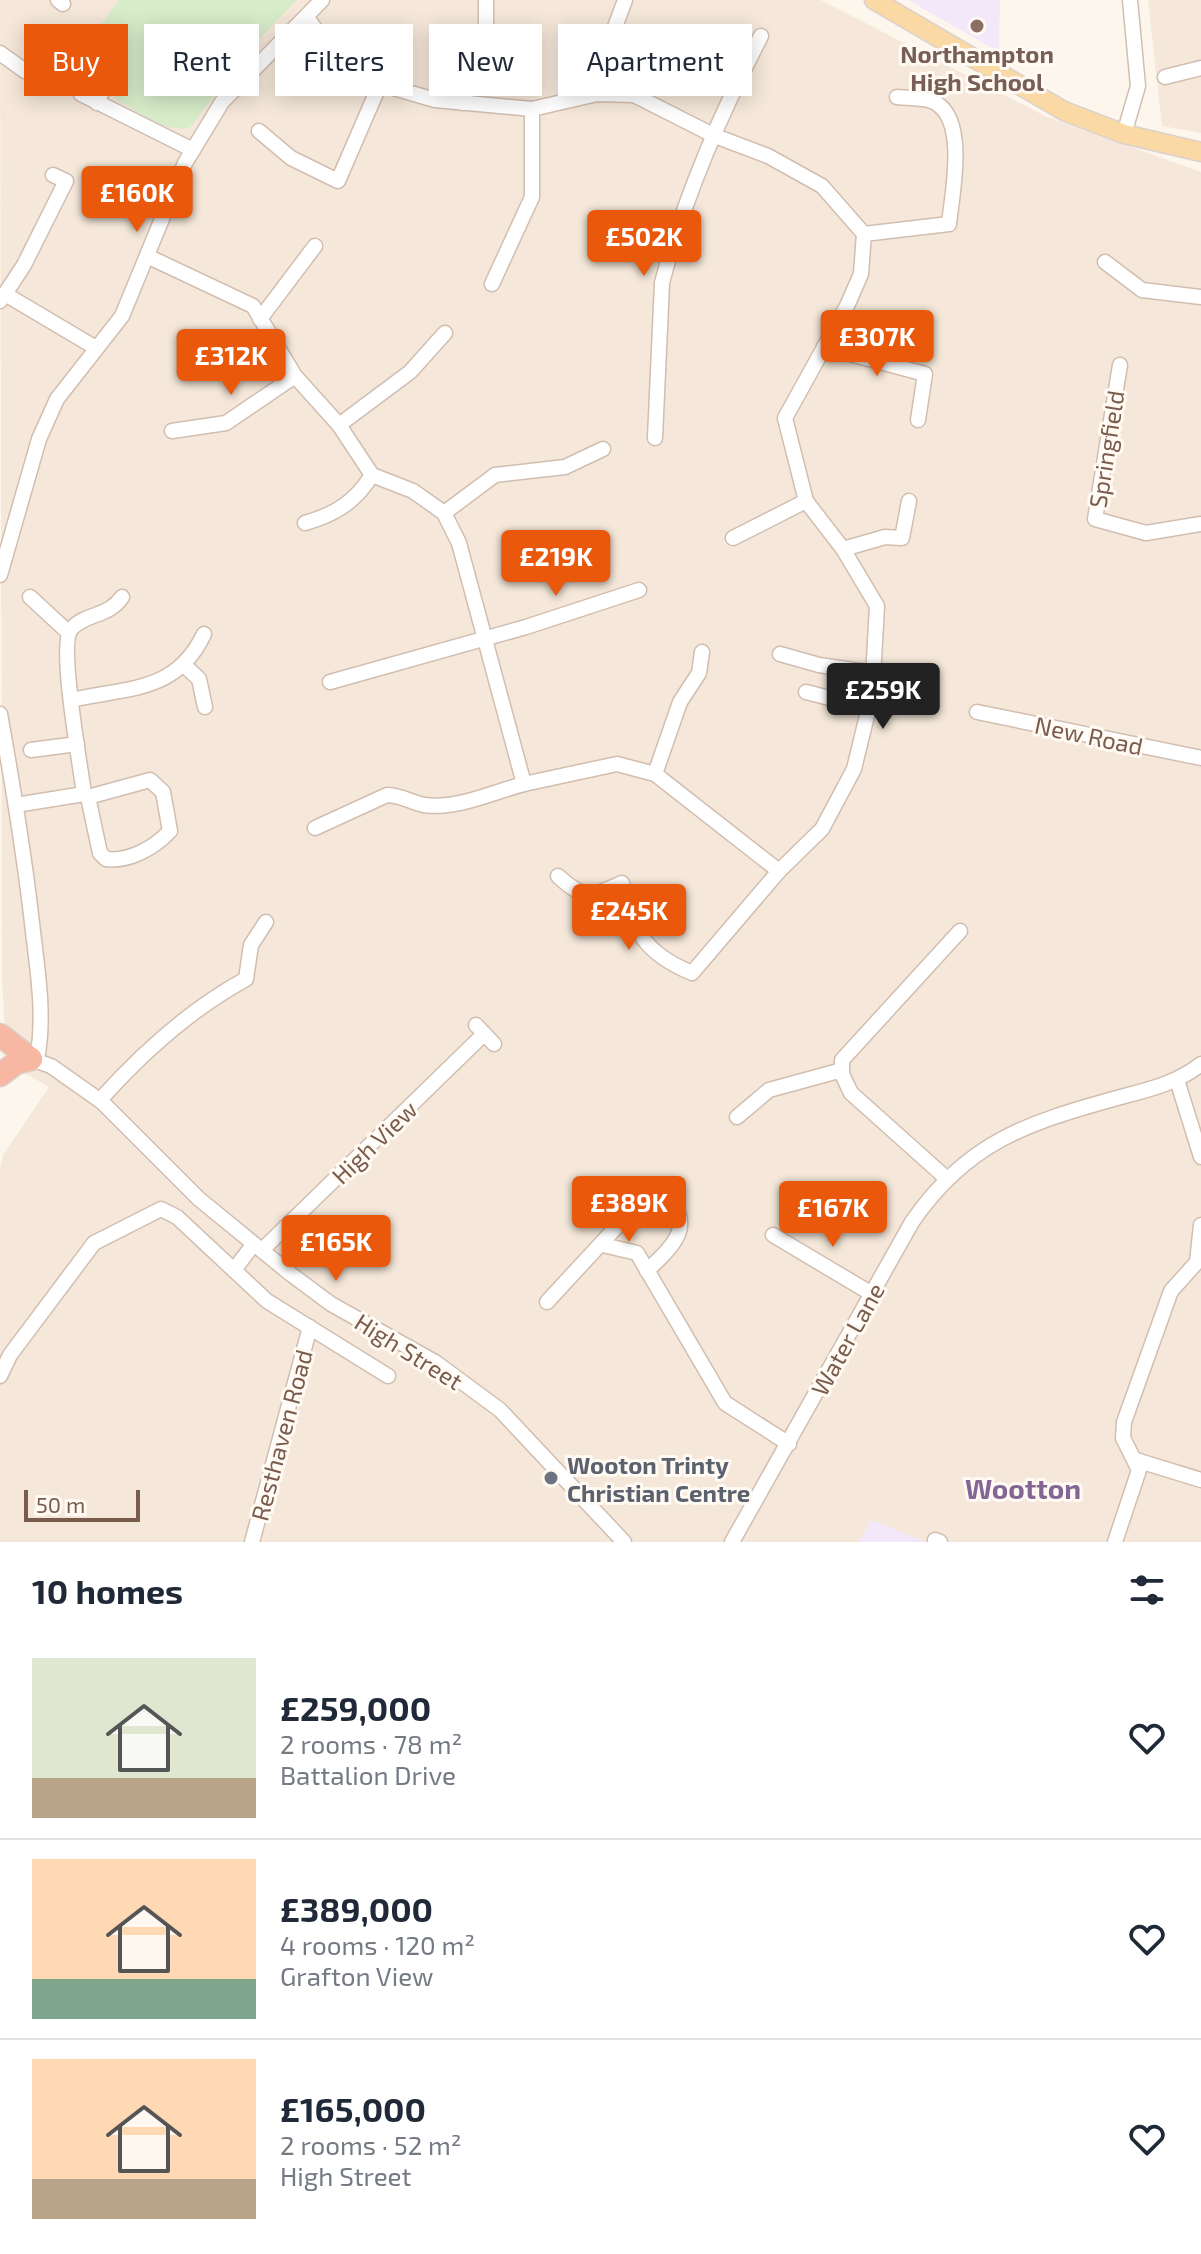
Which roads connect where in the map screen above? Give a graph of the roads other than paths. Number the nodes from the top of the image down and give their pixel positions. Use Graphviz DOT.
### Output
graph roads {
  1 [pos="322,0"];
  2 [pos="486,0"];
  3 [pos="625,0"];
  4 [pos="874,0"];
  5 [pos="1130,0"];
  6 [pos="307,17"];
  7 [pos="312,24"];
  8 [pos="616,24"];
  9 [pos="761,36"];
  10 [pos="0,53"];
  11 [pos="1201,68"];
  12 [pos="24,70"];
  13 [pos="1165,77"];
  14 [pos="413,94"];
  15 [pos="85,96"];
  16 [pos="100,96"];
  17 [pos="375,96"];
  18 [pos="588,96"];
  19 [pos="636,96"];
  20 [pos="897,97"];
  21 [pos="97,103"];
  22 [pos="463,103"];
  23 [pos="532,109"];
  24 [pos="259,131"];
  25 [pos="1124,134"];
  26 [pos="715,136"];
  27 [pos="193,150"];
  28 [pos="1201,152"];
  29 [pos="64,174"];
  30 [pos="864,234"];
  31 [pos="315,246"];
  32 [pos="149,257"];
  33 [pos="1105,262"];
  34 [pos="492,284"];
  35 [pos="1201,297"];
  36 [pos="2,298"];
  37 [pos="260,319"];
  38 [pos="445,333"];
  39 [pos="824,347"];
  40 [pos="96,348"];
  41 [pos="1120,365"];
  42 [pos="295,376"];
  43 [pos="918,420"];
  44 [pos="339,425"];
  45 [pos="172,431"];
  46 [pos="655,438"];
  47 [pos="603,449"];
  48 [pos="372,475"];
  49 [pos="806,501"];
  50 [pos="909,501"];
  51 [pos="444,513"];
  52 [pos="305,523"];
  53 [pos="1201,524"];
  54 [pos="733,538"];
  55 [pos="843,549"];
  56 [pos="0,575"];
  57 [pos="639,590"];
  58 [pos="30,597"];
  59 [pos="122,597"];
  60 [pos="69,633"];
  61 [pos="204,634"];
  62 [pos="484,639"];
  63 [pos="702,652"];
  64 [pos="780,654"];
  65 [pos="185,666"];
  66 [pos="873,671"];
  67 [pos="929,681"];
  68 [pos="330,682"];
  69 [pos="806,692"];
  70 [pos="72,700"];
  71 [pos="205,707"];
  72 [pos="869,708"];
  73 [pos="977,712"];
  74 [pos="0,714"];
  75 [pos="77,744"];
  76 [pos="31,750"];
  77 [pos="1201,758"];
  78 [pos="655,774"];
  79 [pos="524,784"];
  80 [pos="86,796"];
  81 [pos="16,805"];
  82 [pos="315,828"];
  83 [pos="779,871"];
  84 [pos="558,876"];
  85 [pos="266,922"];
  86 [pos="960,931"];
  87 [pos="485,1034"];
  88 [pos="0,1035"];
  89 [pos="34,1059"];
  90 [pos="1201,1064"];
  91 [pos="842,1070"];
  92 [pos="0,1075"];
  93 [pos="1177,1080"];
  94 [pos="100,1100"];
  95 [pos="737,1117"];
  96 [pos="1201,1157"];
  97 [pos="946,1178"];
  98 [pos="1201,1225"];
  99 [pos="773,1235"];
  100 [pos="603,1245"];
  101 [pos="258,1247"];
  102 [pos="1199,1263"];
  103 [pos="234,1270"];
  104 [pos="647,1271"];
  105 [pos="872,1294"];
  106 [pos="547,1302"];
  107 [pos="310,1327"];
  108 [pos="0,1376"];
  109 [pos="388,1376"];
  110 [pos="789,1444"];
  111 [pos="1136,1460"];
  112 [pos="1201,1480"];
  113 [pos="252,1542"];
  114 [pos="624,1542"];
  115 [pos="732,1542"];
  116 [pos="1115,1542"];
  1 -- 6 [label="street"];
  2 -- 22 [label="street"];
  3 -- 8 [label="street"];
  4 -- 25 [label="main road"];
  5 -- 25 [label="street"];
  6 -- 7 [label="street"];
  6 -- 27 [label="street"];
  9 -- 26 [label="street"];
  10 -- 12 [label="street"];
  11 -- 13 [label="street"];
  14 -- 22 [label="street"];
  15 -- 21 [label="street"];
  16 -- 21 [label="street"];
  17 -- 24 [label="street"];
  18 -- 23 [label="street"];
  19 -- 26 [label="street"];
  20 -- 30 [label="street"];
  21 -- 27 [label="street"];
  22 -- 23 [label="street"];
  23 -- 34 [label="street"];
  25 -- 28 [label="main road"];
  26 -- 30 [label="street"];
  26 -- 46 [label="street"];
  27 -- 32 [label="street"];
  29 -- 36 [label="street"];
  30 -- 39 [label="street"];
  31 -- 37 [label="street"];
  32 -- 37 [label="street"];
  32 -- 40 [label="street"];
  33 -- 35 [label="street"];
  36 -- 40 [label="street"];
  37 -- 42 [label="street"];
  38 -- 44 [label="street"];
  39 -- 43 [label="street"];
  39 -- 49 [label="street"];
  40 -- 56 [label="street"];
  41 -- 53 [label="street, Springfield"];
  42 -- 44 [label="street"];
  42 -- 45 [label="street"];
  44 -- 48 [label="street"];
  47 -- 51 [label="street"];
  48 -- 51 [label="street"];
  48 -- 52 [label="street"];
  49 -- 54 [label="street"];
  49 -- 55 [label="street"];
  50 -- 55 [label="street"];
  51 -- 62 [label="street"];
  55 -- 66 [label="street"];
  57 -- 62 [label="street"];
  58 -- 60 [label="street"];
  59 -- 60 [label="street"];
  60 -- 70 [label="street"];
  61 -- 65 [label="street"];
  62 -- 68 [label="street"];
  62 -- 79 [label="street"];
  63 -- 78 [label="street"];
  64 -- 66 [label="street"];
  65 -- 70 [label="street"];
  65 -- 71 [label="street"];
  66 -- 67 [label="street"];
  66 -- 72 [label="street"];
  69 -- 72 [label="street"];
  70 -- 75 [label="street"];
  72 -- 83 [label="street"];
  73 -- 77 [label="street, New Road"];
  74 -- 81 [label="street"];
  75 -- 76 [label="street"];
  75 -- 80 [label="street"];
  78 -- 79 [label="street"];
  78 -- 83 [label="street"];
  79 -- 82 [label="street"];
  80 -- 80 [label="street"];
  80 -- 81 [label="street"];
  81 -- 89 [label="street"];
  83 -- 84 [label="street"];
  85 -- 94 [label="street"];
  86 -- 91 [label="street"];
  87 -- 101 [label="street, High View"];
  88 -- 89 [label="highway"];
  89 -- 92 [label="highway"];
  89 -- 94 [label="street, High Street"];
  90 -- 93 [label="street, Water Lane"];
  91 -- 95 [label="street"];
  91 -- 97 [label="street"];
  93 -- 96 [label="street"];
  93 -- 97 [label="street, Water Lane"];
  94 -- 101 [label="street, High Street"];
  97 -- 105 [label="street, Water Lane"];
  98 -- 102 [label="street"];
  99 -- 105 [label="street"];
  100 -- 104 [label="street"];
  100 -- 104 [label="street"];
  100 -- 106 [label="street"];
  101 -- 103 [label="street, High View"];
  101 -- 114 [label="street, High Street"];
  102 -- 111 [label="street"];
  103 -- 107 [label="street"];
  103 -- 108 [label="street"];
  104 -- 110 [label="street"];
  105 -- 110 [label="street, Water Lane"];
  107 -- 109 [label="street"];
  107 -- 113 [label="street, Resthaven Road"];
  110 -- 115 [label="street, Water Lane"];
  111 -- 112 [label="street"];
  111 -- 116 [label="street"];
}
